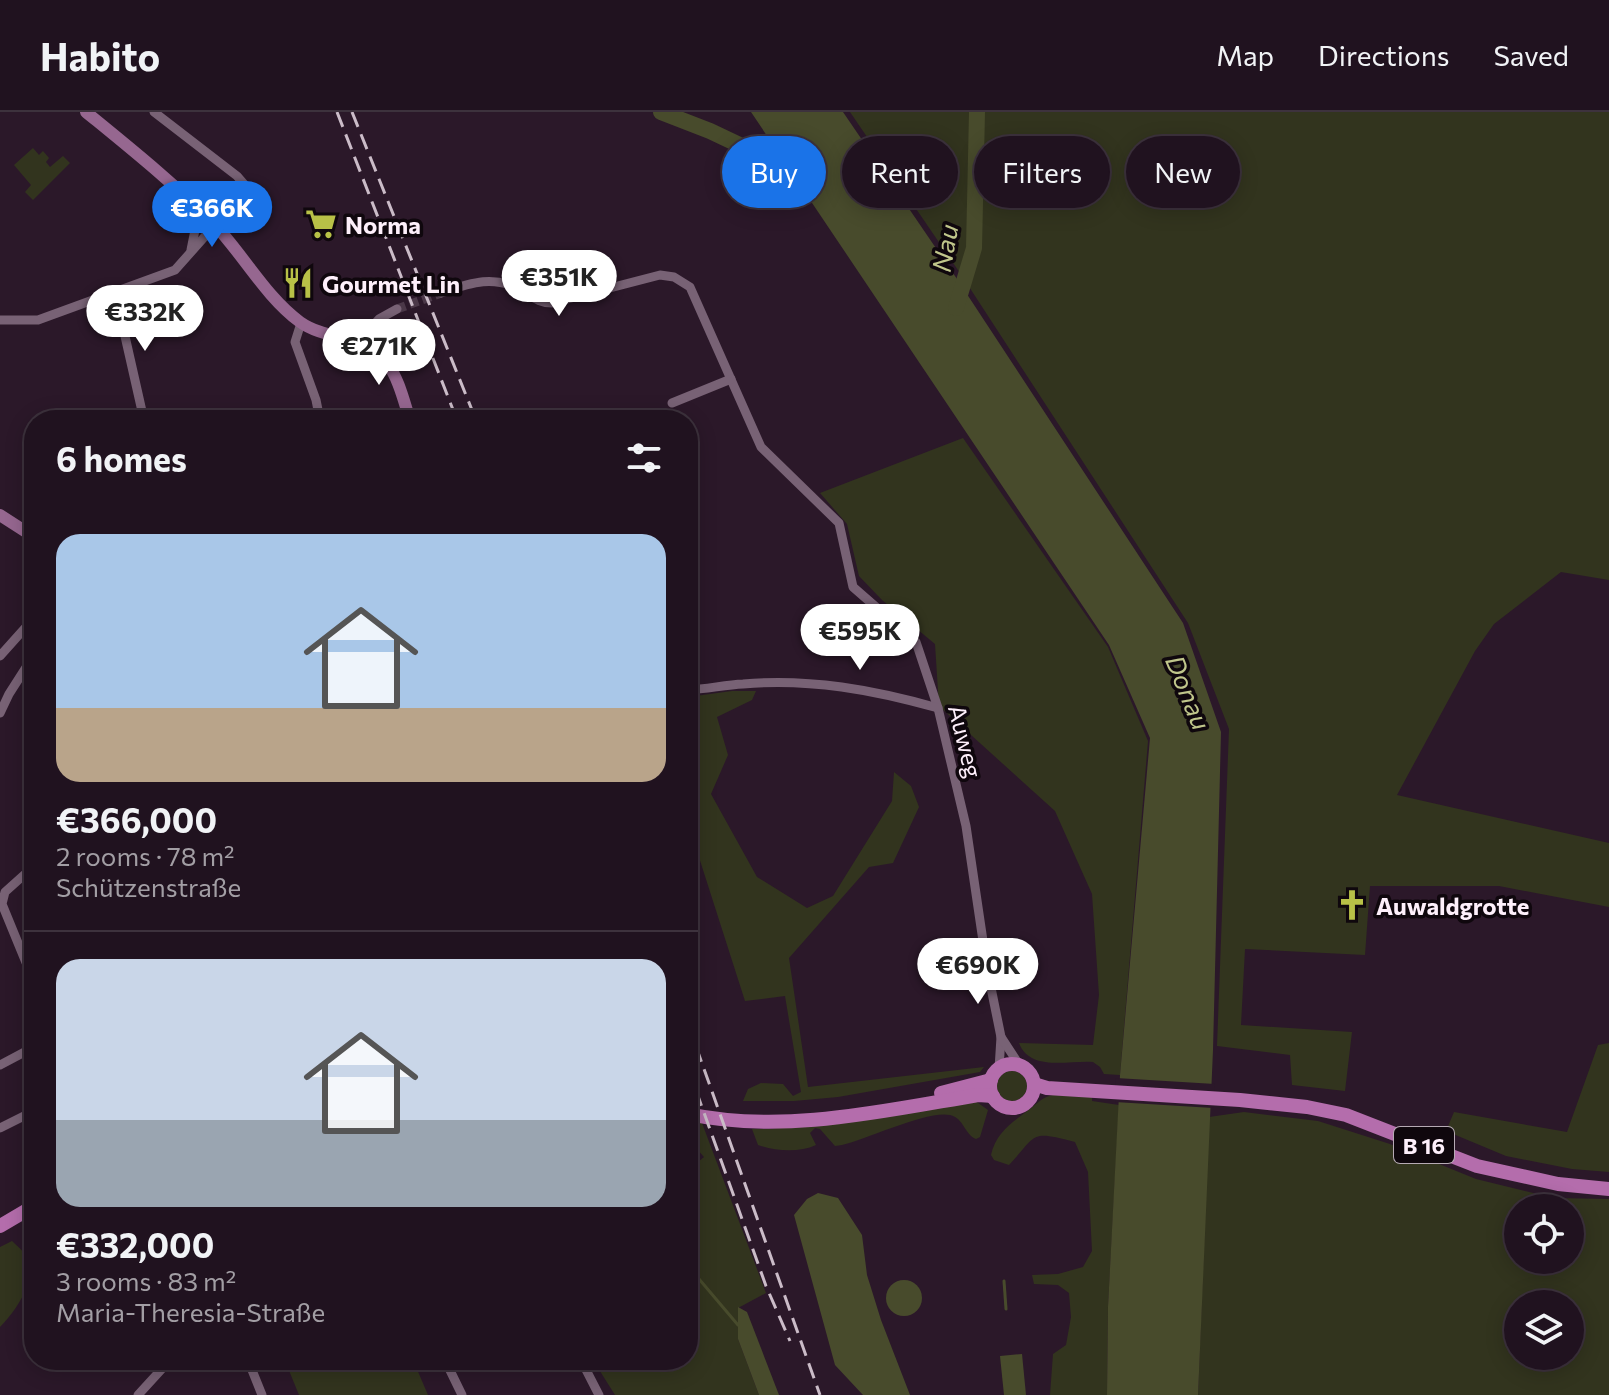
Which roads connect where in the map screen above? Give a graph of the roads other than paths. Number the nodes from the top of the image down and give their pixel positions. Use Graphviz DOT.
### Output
graph roads {
  1 [pos="86,112"];
  2 [pos="154,112"];
  3 [pos="192,202"];
  4 [pos="215,225"];
  5 [pos="190,253"];
  6 [pos="115,292"];
  7 [pos="441,293"];
  8 [pos="397,309"];
  9 [pos="0,320"];
  10 [pos="301,323"];
  11 [pos="358,342"];
  12 [pos="731,379"];
  13 [pos="672,403"];
  14 [pos="142,410"];
  15 [pos="318,410"];
  16 [pos="406,410"];
  17 [pos="0,515"];
  18 [pos="24,531"];
  19 [pos="24,629"];
  20 [pos="0,656"];
  21 [pos="24,670"];
  22 [pos="698,689"];
  23 [pos="938,708"];
  24 [pos="0,713"];
  25 [pos="24,875"];
  26 [pos="24,957"];
  27 [pos="1001,1037"];
  28 [pos="24,1052"];
  29 [pos="0,1065"];
  30 [pos="1020,1066"];
  31 [pos="995,1074"];
  32 [pos="1034,1084"];
  33 [pos="925,1096"];
  34 [pos="993,1096"];
  35 [pos="961,1098"];
  36 [pos="698,1112"];
  37 [pos="24,1116"];
  38 [pos="750,1117"];
  39 [pos="0,1128"];
  40 [pos="1609,1189"];
  41 [pos="24,1212"];
  42 [pos="0,1226"];
  43 [pos="161,1370"];
  44 [pos="252,1370"];
  45 [pos="450,1370"];
  46 [pos="586,1370"];
  47 [pos="138,1395"];
  48 [pos="262,1395"];
  49 [pos="462,1395"];
  50 [pos="599,1395"];
  1 -- 3 [label="main road"];
  2 -- 4 [label="street"];
  3 -- 4 [label="main road"];
  3 -- 5 [label="street"];
  4 -- 5 [label="street"];
  4 -- 10 [label="main road"];
  5 -- 6 [label="street"];
  6 -- 9 [label="street"];
  6 -- 14 [label="street"];
  7 -- 12 [label="street, Auweg"];
  8 -- 11 [label="street"];
  10 -- 11 [label="main road"];
  10 -- 15 [label="street"];
  11 -- 16 [label="main road"];
  12 -- 13 [label="street"];
  12 -- 23 [label="street, Auweg"];
  17 -- 18 [label="main road"];
  19 -- 20 [label="street"];
  21 -- 24 [label="street"];
  22 -- 23 [label="street"];
  23 -- 27 [label="street, Auweg"];
  25 -- 26 [label="street"];
  27 -- 30 [label="street, Auweg"];
  27 -- 31 [label="street, Auweg"];
  28 -- 29 [label="street"];
  30 -- 31 [label="main road"];
  30 -- 32 [label="main road"];
  31 -- 33 [label="main road"];
  31 -- 34 [label="main road"];
  32 -- 34 [label="main road"];
  32 -- 40 [label="main road, B 16"];
  33 -- 35 [label="main road"];
  33 -- 38 [label="main road"];
  34 -- 35 [label="main road"];
  35 -- 38 [label="main road"];
  36 -- 38 [label="main road"];
  37 -- 39 [label="street"];
  41 -- 42 [label="main road"];
  43 -- 47 [label="street"];
  44 -- 48 [label="street"];
  45 -- 49 [label="street"];
  46 -- 50 [label="street"];
}
